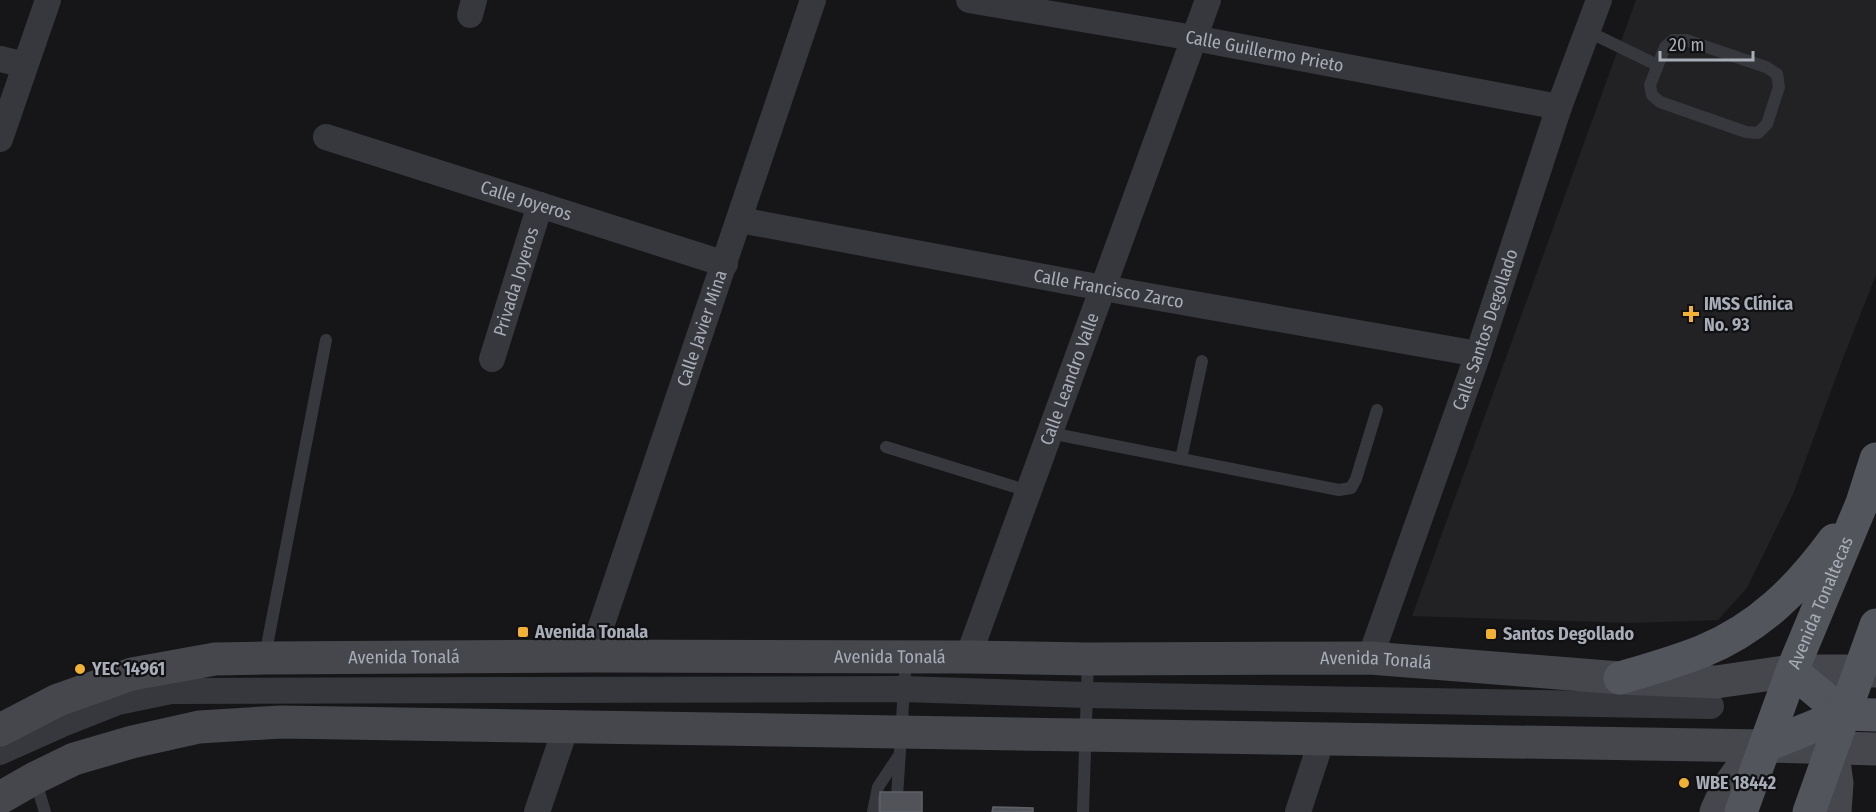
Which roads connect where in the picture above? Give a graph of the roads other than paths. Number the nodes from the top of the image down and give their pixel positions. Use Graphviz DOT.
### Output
graph roads {
  1 [pos="48,0"];
  2 [pos="813,0"];
  3 [pos="969,0"];
  4 [pos="1208,0"];
  5 [pos="1599,0"];
  6 [pos="1587,31"];
  7 [pos="1194,38"];
  8 [pos="0,59"];
  9 [pos="25,65"];
  10 [pos="1657,65"];
  11 [pos="1559,107"];
  12 [pos="326,137"];
  13 [pos="0,139"];
  14 [pos="540,205"];
  15 [pos="740,220"];
  16 [pos="725,264"];
  17 [pos="1103,288"];
  18 [pos="326,340"];
  19 [pos="1478,354"];
  20 [pos="492,359"];
  21 [pos="1202,362"];
  22 [pos="1377,410"];
  23 [pos="1050,433"];
  24 [pos="886,447"];
  25 [pos="1181,459"];
  26 [pos="1876,459"];
  27 [pos="1028,491"];
  28 [pos="1862,502"];
  29 [pos="1876,625"];
  30 [pos="591,656"];
  31 [pos="265,657"];
  32 [pos="968,657"];
  33 [pos="1370,658"];
  34 [pos="1088,659"];
  35 [pos="1867,670"];
  36 [pos="1792,671"];
  37 [pos="905,673"];
  38 [pos="1620,678"];
  39 [pos="1086,695"];
  40 [pos="1711,706"];
  41 [pos="1844,714"];
  42 [pos="1876,715"];
  43 [pos="566,727"];
  44 [pos="0,730"];
  45 [pos="1084,735"];
  46 [pos="1322,739"];
  47 [pos="901,743"];
  48 [pos="1765,746"];
  49 [pos="1832,748"];
  50 [pos="1876,749"];
  51 [pos="0,752"];
  52 [pos="35,778"];
  53 [pos="0,798"];
  54 [pos="45,812"];
  55 [pos="537,812"];
  56 [pos="873,812"];
  57 [pos="896,812"];
  58 [pos="1083,812"];
  59 [pos="1298,812"];
  60 [pos="1716,812"];
  61 [pos="1741,812"];
  62 [pos="1809,812"];
  63 [pos="1835,812"];
  1 -- 9 [label="street"];
  2 -- 15 [label="street, Calle Javier Mina"];
  3 -- 7 [label="street, Calle Guillermo Prieto"];
  4 -- 7 [label="street, Calle Leandro Valle"];
  5 -- 6 [label="street, Calle Santos Degollado"];
  6 -- 10 [label="lane"];
  6 -- 11 [label="street, Calle Santos Degollado"];
  7 -- 11 [label="street, Calle Guillermo Prieto"];
  7 -- 17 [label="street, Calle Leandro Valle"];
  8 -- 9 [label="street"];
  9 -- 13 [label="street"];
  10 -- 10 [label="lane"];
  11 -- 19 [label="street, Calle Santos Degollado"];
  12 -- 14 [label="street, Calle Joyeros"];
  14 -- 16 [label="street, Calle Joyeros"];
  14 -- 20 [label="street, Privada Joyeros"];
  15 -- 16 [label="street, Calle Javier Mina"];
  15 -- 17 [label="street, Calle Francisco Zarco"];
  16 -- 30 [label="street, Calle Javier Mina"];
  17 -- 19 [label="street, Calle Francisco Zarco"];
  17 -- 23 [label="street, Calle Leandro Valle"];
  18 -- 31 [label="lane"];
  19 -- 33 [label="street, Calle Santos Degollado"];
  21 -- 25 [label="lane"];
  22 -- 25 [label="lane"];
  23 -- 25 [label="lane"];
  23 -- 27 [label="street, Calle Leandro Valle"];
  24 -- 27 [label="lane"];
  26 -- 28 [label="main road, Avenida Tonaltecas"];
  27 -- 32 [label="street, Calle Leandro Valle"];
  28 -- 36 [label="main road, Avenida Tonaltecas"];
  28 -- 38 [label="main road"];
  29 -- 35 [label="main road"];
  30 -- 31 [label="street, Avenida Tonalá"];
  30 -- 37 [label="street, Avenida Tonalá"];
  31 -- 44 [label="street, Avenida Tonalá"];
  32 -- 34 [label="street, Avenida Tonalá"];
  32 -- 37 [label="street, Avenida Tonalá"];
  33 -- 34 [label="street, Avenida Tonalá"];
  33 -- 38 [label="street, Avenida Tonalá"];
  34 -- 39 [label="lane"];
  35 -- 36 [label="street, Avenida Tonalá"];
  35 -- 41 [label="main road"];
  36 -- 38 [label="street, Avenida Tonalá"];
  36 -- 41 [label="main road"];
  36 -- 48 [label="main road, Avenida Tonaltecas"];
  37 -- 39 [label="street"];
  37 -- 47 [label="lane"];
  37 -- 51 [label="street"];
  39 -- 40 [label="street"];
  39 -- 45 [label="lane"];
  41 -- 42 [label="main road"];
  41 -- 48 [label="main road"];
  41 -- 49 [label="main road"];
  43 -- 47 [label="street"];
  43 -- 52 [label="street"];
  43 -- 55 [label="street"];
  45 -- 46 [label="street"];
  45 -- 47 [label="street"];
  45 -- 58 [label="lane"];
  46 -- 48 [label="street"];
  46 -- 59 [label="street"];
  47 -- 56 [label="lane"];
  47 -- 57 [label="lane"];
  48 -- 49 [label="street"];
  48 -- 60 [label="street, Avenida Tonaltecas"];
  48 -- 61 [label="main road, Avenida Tonaltecas"];
  49 -- 50 [label="street"];
  49 -- 62 [label="main road"];
  49 -- 63 [label="street"];
  52 -- 53 [label="street"];
  52 -- 54 [label="lane"];
}
